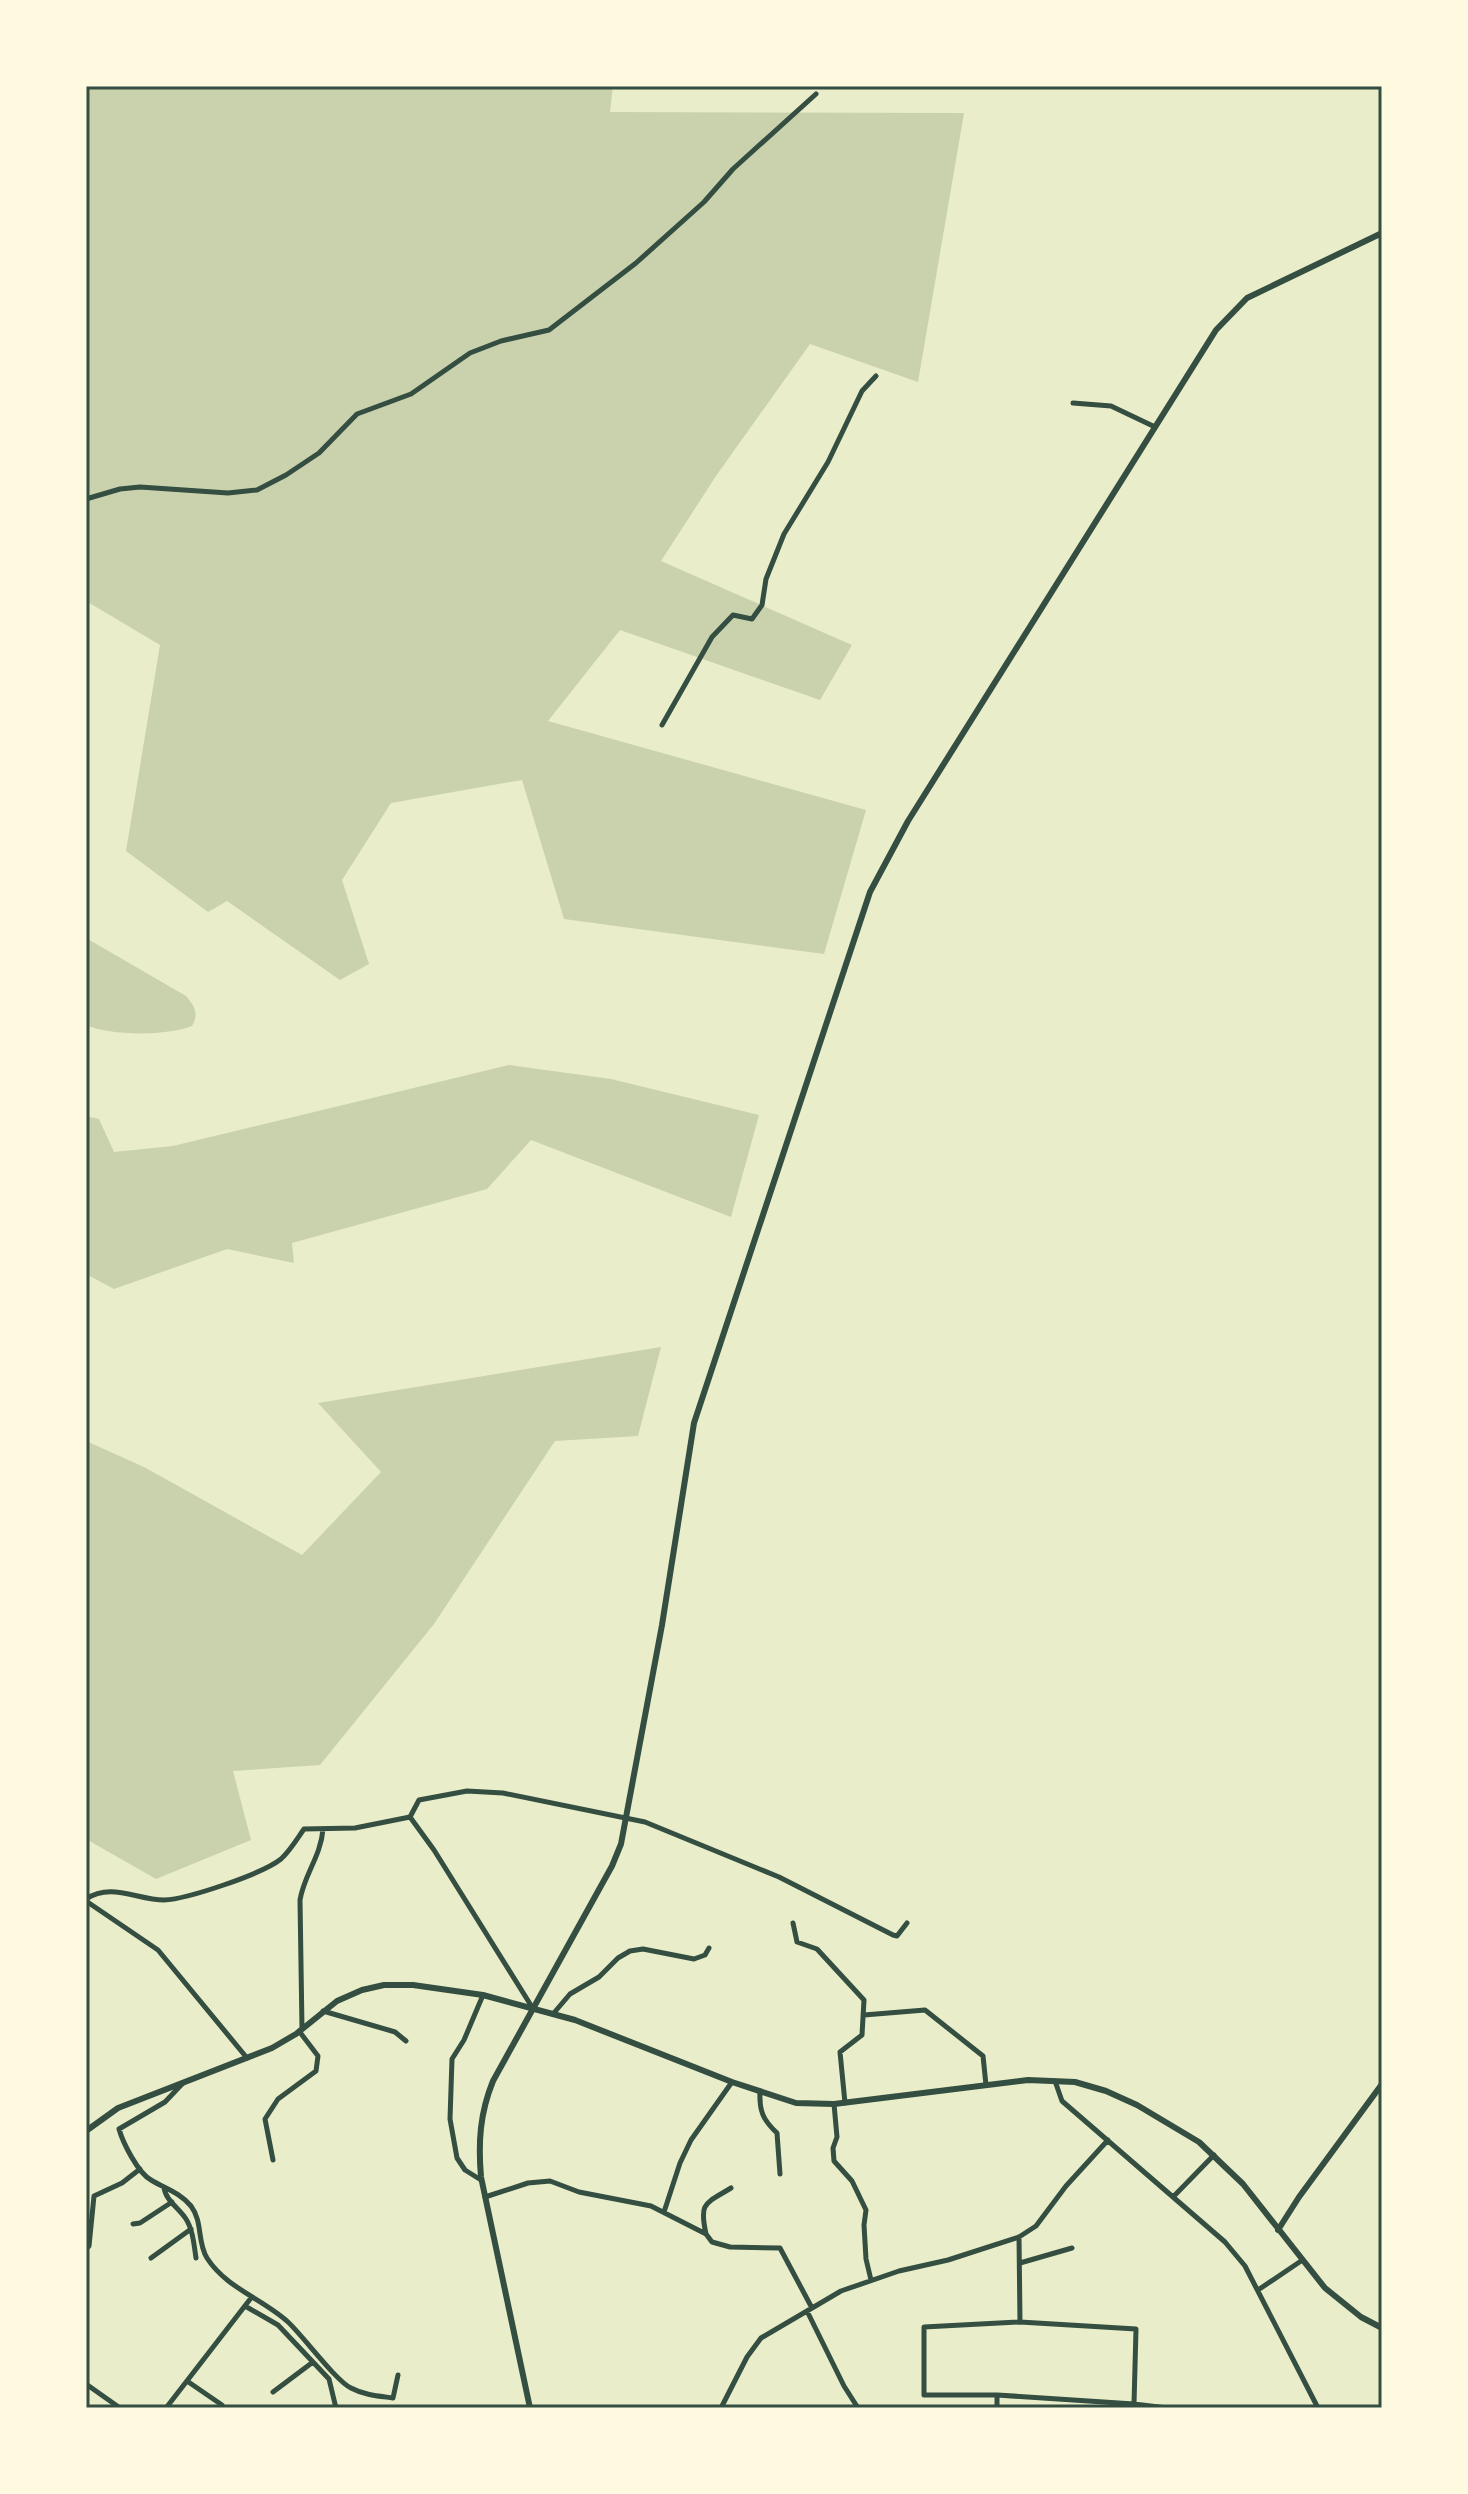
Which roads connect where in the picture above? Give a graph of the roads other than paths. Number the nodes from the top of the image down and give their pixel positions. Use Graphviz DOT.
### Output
graph roads {
  1 [pos="816,94"];
  2 [pos="1382,233"];
  3 [pos="876,376"];
  4 [pos="1073,403"];
  5 [pos="1153,426"];
  6 [pos="86,499"];
  7 [pos="662,725"];
  8 [pos="410,1817"];
  9 [pos="627,1817"];
  10 [pos="323,1829"];
  11 [pos="86,1900"];
  12 [pos="793,1923"];
  13 [pos="907,1923"];
  14 [pos="709,1948"];
  15 [pos="483,1995"];
  16 [pos="532,2007"];
  17 [pos="323,2011"];
  18 [pos="553,2014"];
  19 [pos="864,2015"];
  20 [pos="301,2030"];
  21 [pos="406,2041"];
  22 [pos="248,2059"];
  23 [pos="1055,2080"];
  24 [pos="184,2082"];
  25 [pos="732,2082"];
  26 [pos="1382,2084"];
  27 [pos="986,2085"];
  28 [pos="760,2091"];
  29 [pos="845,2103"];
  30 [pos="834,2104"];
  31 [pos="86,2131"];
  32 [pos="1108,2140"];
  33 [pos="1214,2155"];
  34 [pos="273,2160"];
  35 [pos="140,2169"];
  36 [pos="780,2174"];
  37 [pos="482,2180"];
  38 [pos="164,2186"];
  39 [pos="731,2188"];
  40 [pos="485,2197"];
  41 [pos="1173,2197"];
  42 [pos="172,2202"];
  43 [pos="664,2212"];
  44 [pos="133,2224"];
  45 [pos="191,2229"];
  46 [pos="1278,2230"];
  47 [pos="706,2234"];
  48 [pos="1019,2237"];
  49 [pos="1072,2248"];
  50 [pos="86,2249"];
  51 [pos="151,2258"];
  52 [pos="196,2258"];
  53 [pos="1301,2261"];
  54 [pos="1020,2263"];
  55 [pos="871,2280"];
  56 [pos="1258,2290"];
  57 [pos="251,2298"];
  58 [pos="245,2306"];
  59 [pos="810,2309"];
  60 [pos="1020,2322"];
  61 [pos="1382,2328"];
  62 [pos="313,2362"];
  63 [pos="398,2375"];
  64 [pos="187,2381"];
  65 [pos="86,2384"];
  66 [pos="273,2392"];
  67 [pos="997,2395"];
  68 [pos="1134,2404"];
  69 [pos="1142,2406"];
  70 [pos="120,2408"];
  71 [pos="166,2408"];
  72 [pos="220,2408"];
  73 [pos="336,2408"];
  74 [pos="530,2408"];
  75 [pos="721,2408"];
  76 [pos="858,2408"];
  77 [pos="997,2408"];
  78 [pos="1167,2408"];
  79 [pos="1318,2408"];
  1 -- 6 [label="street"];
  2 -- 5 [label="street"];
  3 -- 7 [label="street"];
  4 -- 5 [label="street"];
  5 -- 9 [label="street"];
  8 -- 9 [label="street"];
  8 -- 10 [label="street"];
  8 -- 16 [label="street"];
  9 -- 13 [label="street"];
  9 -- 16 [label="street"];
  10 -- 11 [label="street"];
  10 -- 20 [label="street"];
  11 -- 22 [label="street"];
  12 -- 19 [label="street"];
  14 -- 18 [label="street"];
  15 -- 16 [label="street"];
  15 -- 17 [label="street"];
  15 -- 37 [label="street"];
  16 -- 18 [label="street"];
  16 -- 37 [label="street"];
  17 -- 20 [label="street"];
  17 -- 21 [label="street"];
  18 -- 25 [label="street"];
  19 -- 27 [label="street"];
  19 -- 29 [label="street"];
  20 -- 22 [label="street"];
  20 -- 34 [label="street"];
  22 -- 24 [label="street"];
  23 -- 27 [label="street"];
  23 -- 32 [label="street"];
  23 -- 33 [label="street"];
  24 -- 31 [label="street"];
  24 -- 35 [label="street"];
  25 -- 28 [label="street"];
  25 -- 43 [label="street"];
  26 -- 46 [label="street"];
  27 -- 29 [label="street"];
  28 -- 30 [label="street"];
  28 -- 36 [label="street"];
  29 -- 30 [label="street"];
  30 -- 55 [label="street"];
  32 -- 41 [label="street"];
  32 -- 48 [label="street"];
  33 -- 41 [label="street"];
  33 -- 46 [label="street"];
  35 -- 38 [label="street"];
  35 -- 50 [label="street"];
  37 -- 40 [label="street"];
  38 -- 42 [label="street"];
  38 -- 57 [label="street"];
  39 -- 47 [label="street"];
  40 -- 43 [label="street"];
  40 -- 74 [label="street"];
  41 -- 56 [label="street"];
  42 -- 44 [label="street"];
  42 -- 45 [label="street"];
  43 -- 47 [label="street"];
  45 -- 51 [label="street"];
  45 -- 52 [label="street"];
  46 -- 53 [label="street"];
  47 -- 59 [label="street"];
  48 -- 54 [label="street"];
  48 -- 55 [label="street"];
  49 -- 54 [label="street"];
  53 -- 56 [label="street"];
  53 -- 61 [label="street"];
  54 -- 60 [label="street"];
  55 -- 59 [label="street"];
  56 -- 79 [label="street"];
  57 -- 58 [label="street"];
  57 -- 63 [label="street"];
  58 -- 62 [label="street"];
  58 -- 64 [label="street"];
  59 -- 75 [label="street"];
  59 -- 76 [label="street"];
  60 -- 67 [label="street"];
  60 -- 68 [label="street"];
  62 -- 66 [label="street"];
  62 -- 73 [label="street"];
  64 -- 71 [label="street"];
  64 -- 72 [label="street"];
  65 -- 70 [label="street"];
  67 -- 68 [label="street"];
  67 -- 77 [label="street"];
  68 -- 69 [label="street"];
  69 -- 78 [label="street"];
}
